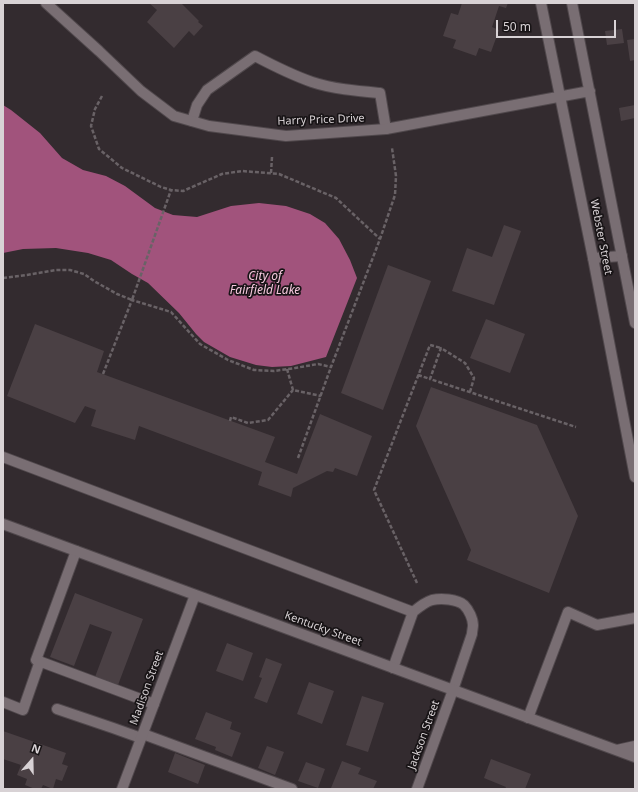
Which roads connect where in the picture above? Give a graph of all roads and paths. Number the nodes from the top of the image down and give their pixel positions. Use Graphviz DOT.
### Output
graph roads {
  1 [pos="46,3"];
  2 [pos="542,3"];
  3 [pos="572,3"];
  4 [pos="590,91"];
  5 [pos="102,96"];
  6 [pos="560,96"];
  7 [pos="192,121"];
  8 [pos="386,129"];
  9 [pos="392,148"];
  10 [pos="272,157"];
  11 [pos="271,173"];
  12 [pos="172,190"];
  13 [pos="380,239"];
  14 [pos="622,256"];
  15 [pos="593,258"];
  16 [pos="3,278"];
  17 [pos="132,300"];
  18 [pos="635,323"];
  19 [pos="441,348"];
  20 [pos="331,367"];
  21 [pos="287,369"];
  22 [pos="103,374"];
  23 [pos="418,375"];
  24 [pos="430,379"];
  25 [pos="293,390"];
  26 [pos="470,392"];
  27 [pos="321,396"];
  28 [pos="230,421"];
  29 [pos="576,427"];
  30 [pos="3,457"];
  31 [pos="298,458"];
  32 [pos="635,477"];
  33 [pos="3,524"];
  34 [pos="76,550"];
  35 [pos="417,583"];
  36 [pos="195,595"];
  37 [pos="413,612"];
  38 [pos="635,618"];
  39 [pos="40,661"];
  40 [pos="393,668"];
  41 [pos="453,690"];
  42 [pos="3,702"];
  43 [pos="154,704"];
  44 [pos="57,709"];
  45 [pos="528,718"];
  46 [pos="142,736"];
  47 [pos="635,746"];
  48 [pos="617,750"];
  49 [pos="635,757"];
  50 [pos="122,789"];
  51 [pos="292,789"];
  52 [pos="418,789"];
  1 -- 7 [label="street, Harry Price Drive"];
  2 -- 6 [label="street, Webster Street"];
  3 -- 4 [label="street, Webster Street"];
  4 -- 6 [label="street, Harry Price Drive"];
  4 -- 14 [label="street, Webster Street"];
  5 -- 12 [label="path"];
  6 -- 8 [label="street, Harry Price Drive"];
  6 -- 15 [label="street, Webster Street"];
  7 -- 8 [label="street, Harry Price Drive"];
  7 -- 8 [label="street"];
  9 -- 13 [label="path"];
  10 -- 11 [label="path"];
  11 -- 12 [label="path"];
  11 -- 13 [label="path"];
  12 -- 17 [label="path"];
  13 -- 20 [label="path"];
  14 -- 15 [label="street"];
  14 -- 18 [label="street, Webster Street"];
  15 -- 32 [label="street, Webster Street"];
  16 -- 17 [label="path"];
  17 -- 21 [label="path"];
  17 -- 22 [label="path"];
  19 -- 23 [label="path"];
  19 -- 24 [label="path"];
  19 -- 26 [label="path"];
  20 -- 21 [label="path"];
  20 -- 27 [label="path"];
  21 -- 25 [label="path"];
  23 -- 24 [label="path"];
  23 -- 35 [label="path"];
  24 -- 26 [label="path"];
  25 -- 27 [label="path"];
  25 -- 28 [label="path"];
  26 -- 29 [label="path"];
  27 -- 31 [label="path"];
  30 -- 37 [label="street"];
  33 -- 34 [label="street, Kentucky Street"];
  34 -- 36 [label="street, Kentucky Street"];
  34 -- 39 [label="street"];
  36 -- 40 [label="street, Kentucky Street"];
  36 -- 43 [label="street, Madison Street"];
  37 -- 40 [label="street"];
  37 -- 41 [label="street, Jackson Street"];
  38 -- 45 [label="street"];
  39 -- 42 [label="street"];
  39 -- 43 [label="street"];
  40 -- 41 [label="street, Kentucky Street"];
  41 -- 45 [label="street, Kentucky Street"];
  41 -- 52 [label="street, Jackson Street"];
  43 -- 46 [label="street, Madison Street"];
  44 -- 46 [label="street"];
  45 -- 48 [label="street, Kentucky Street"];
  46 -- 50 [label="street, Madison Street"];
  46 -- 51 [label="street"];
  47 -- 48 [label="street"];
  48 -- 49 [label="street, Kentucky Street"];
}
